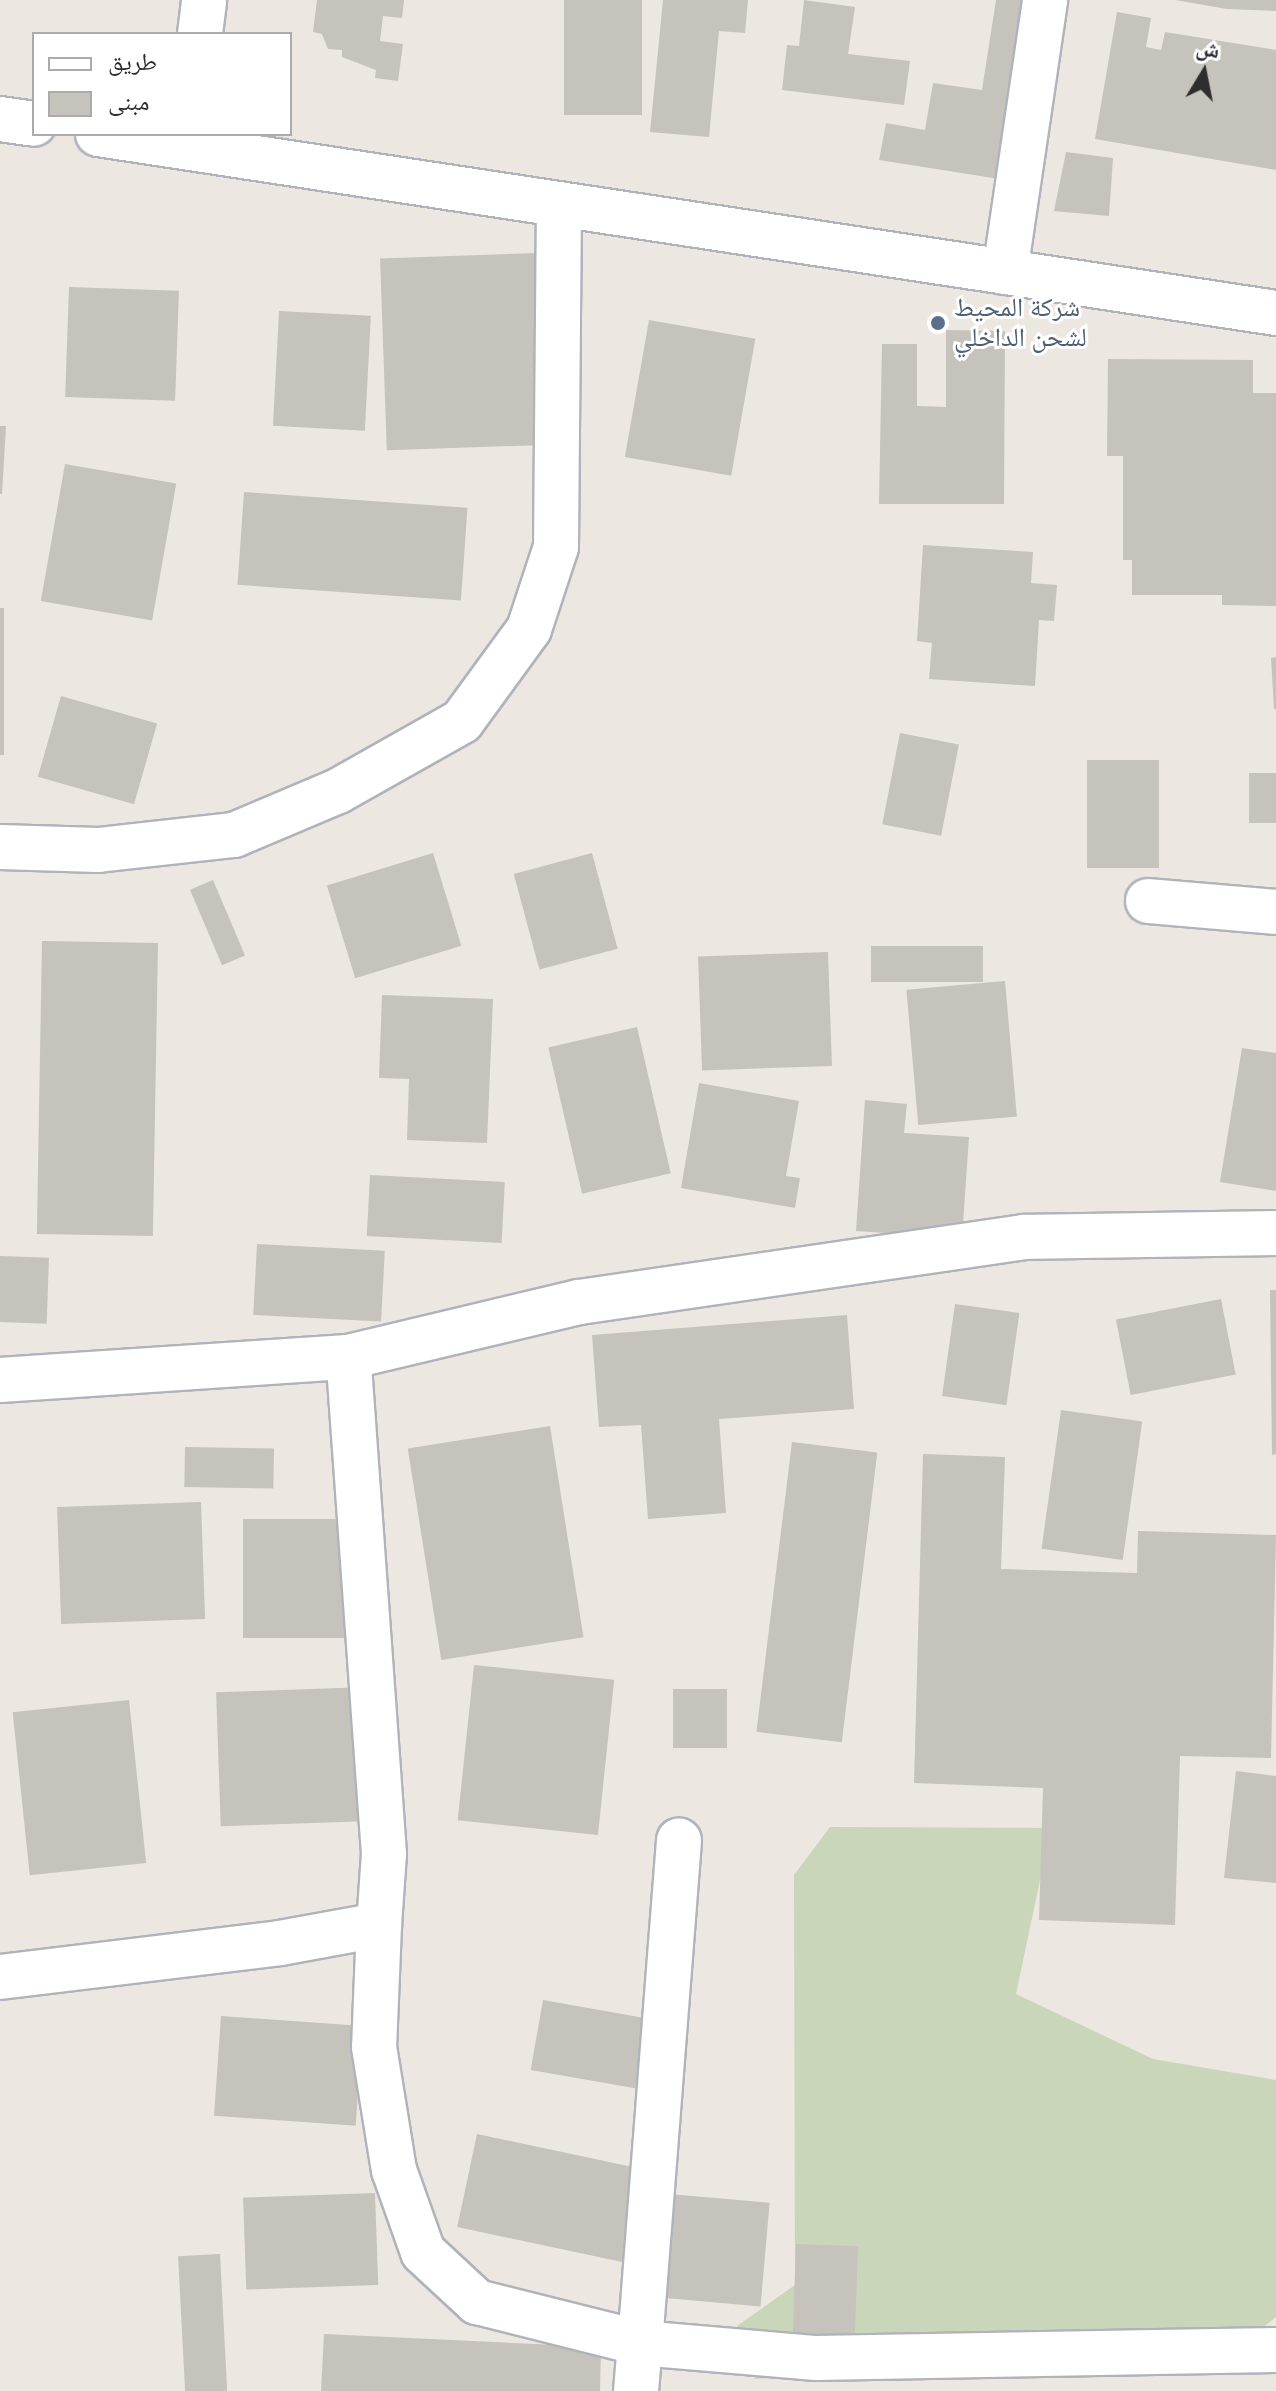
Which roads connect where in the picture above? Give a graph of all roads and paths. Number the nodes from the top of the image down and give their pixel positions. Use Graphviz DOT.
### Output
graph roads {
  1 [pos="204,0"];
  2 [pos="1045,0"];
  3 [pos="200,32"];
  4 [pos="0,119"];
  5 [pos="32,124"];
  6 [pos="124,136"];
  7 [pos="189,141"];
  8 [pos="559,204"];
  9 [pos="1005,272"];
  10 [pos="1276,313"];
  11 [pos="0,847"];
  12 [pos="1148,901"];
  13 [pos="1276,912"];
  14 [pos="1276,1233"];
  15 [pos="348,1357"];
  16 [pos="0,1380"];
  17 [pos="679,1841"];
  18 [pos="379,1925"];
  19 [pos="0,1977"];
  20 [pos="640,2343"];
  21 [pos="1276,2350"];
  22 [pos="636,2391"];
  1 -- 3 [label="street"];
  2 -- 9 [label="street"];
  4 -- 5 [label="street"];
  6 -- 7 [label="street"];
  7 -- 8 [label="street"];
  8 -- 9 [label="street"];
  8 -- 11 [label="street"];
  9 -- 10 [label="street"];
  12 -- 13 [label="street"];
  14 -- 15 [label="street"];
  15 -- 16 [label="street"];
  15 -- 18 [label="street"];
  17 -- 20 [label="street"];
  18 -- 19 [label="street"];
  18 -- 20 [label="street"];
  20 -- 21 [label="street"];
  20 -- 22 [label="street"];
}
